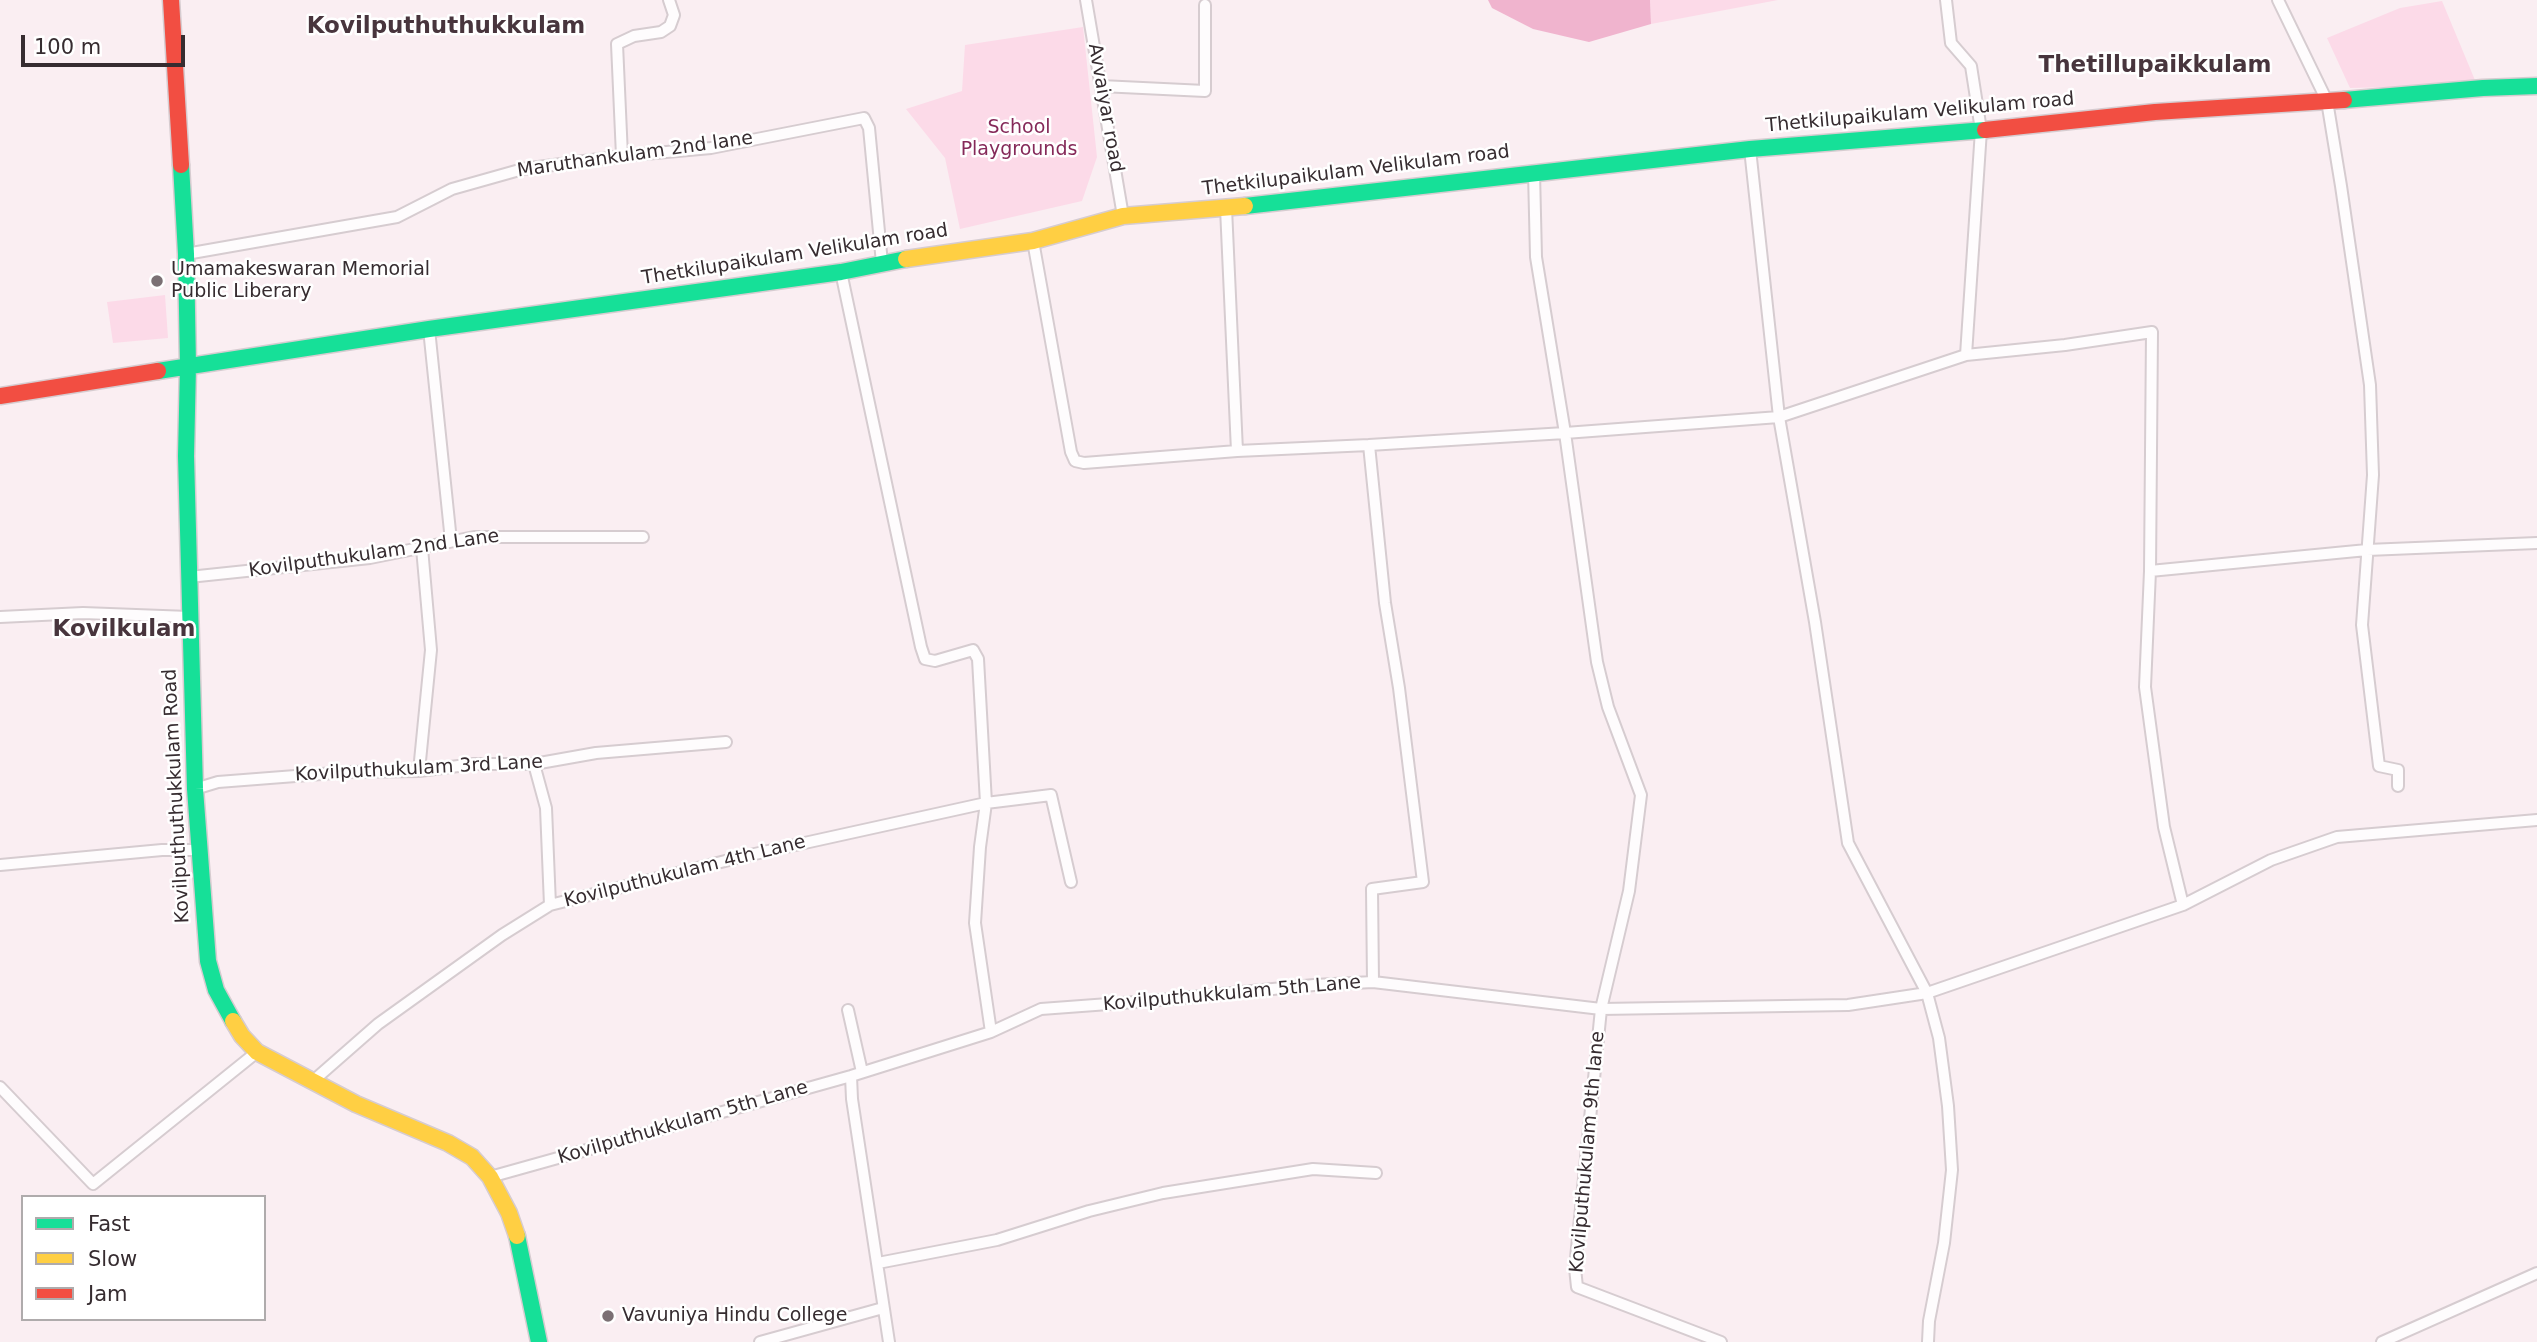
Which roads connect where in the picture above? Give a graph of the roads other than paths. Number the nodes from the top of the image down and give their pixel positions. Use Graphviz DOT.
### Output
graph roads {
  1 [pos="171,0"];
  2 [pos="669,0"];
  3 [pos="1086,0"];
  4 [pos="1946,0"];
  5 [pos="2278,0"];
  6 [pos="1205,5"];
  7 [pos="1101,86"];
  8 [pos="2537,86"];
  9 [pos="2327,101"];
  10 [pos="1981,130"];
  11 [pos="1750,149"];
  12 [pos="622,156"];
  13 [pos="1534,172"];
  14 [pos="1226,208"];
  15 [pos="1123,216"];
  16 [pos="1033,241"];
  17 [pos="186,254"];
  18 [pos="882,263"];
  19 [pos="841,272"];
  20 [pos="429,328"];
  21 [pos="1966,355"];
  22 [pos="188,366"];
  23 [pos="0,396"];
  24 [pos="1779,417"];
  25 [pos="1565,433"];
  26 [pos="1369,444"];
  27 [pos="1237,451"];
  28 [pos="643,537"];
  29 [pos="451,541"];
  30 [pos="2537,543"];
  31 [pos="422,548"];
  32 [pos="2367,550"];
  33 [pos="2150,571"];
  34 [pos="188,577"];
  35 [pos="0,617"];
  36 [pos="189,617"];
  37 [pos="726,743"];
  38 [pos="534,764"];
  39 [pos="419,771"];
  40 [pos="2398,786"];
  41 [pos="195,789"];
  42 [pos="986,803"];
  43 [pos="2537,820"];
  44 [pos="199,850"];
  45 [pos="0,865"];
  46 [pos="1071,882"];
  47 [pos="550,905"];
  48 [pos="2183,905"];
  49 [pos="1373,982"];
  50 [pos="1927,993"];
  51 [pos="848,1010"];
  52 [pos="1601,1010"];
  53 [pos="991,1032"];
  54 [pos="257,1052"];
  55 [pos="856,1074"];
  56 [pos="313,1081"];
  57 [pos="0,1087"];
  58 [pos="1376,1173"];
  59 [pos="490,1177"];
  60 [pos="878,1264"];
  61 [pos="2537,1273"];
  62 [pos="883,1308"];
  63 [pos="540,1342"];
  64 [pos="760,1342"];
  65 [pos="889,1342"];
  66 [pos="1721,1342"];
  67 [pos="1928,1342"];
  68 [pos="2382,1342"];
  1 -- 17 [label="street, Kovilputhuthukkulam Road"];
  2 -- 12 [label="street"];
  3 -- 7 [label="street, Avvaiyar road"];
  4 -- 10 [label="street"];
  5 -- 9 [label="street"];
  6 -- 7 [label="street"];
  7 -- 15 [label="street, Avvaiyar road"];
  8 -- 9 [label="street, Thetkilupaikulam Velikulam road"];
  9 -- 10 [label="street, Thetkilupaikulam Velikulam road"];
  9 -- 32 [label="street"];
  10 -- 11 [label="street, Thetkilupaikulam Velikulam road"];
  10 -- 21 [label="street"];
  11 -- 13 [label="street, Thetkilupaikulam Velikulam road"];
  11 -- 24 [label="street"];
  12 -- 17 [label="street, Maruthankulam 2nd lane"];
  12 -- 18 [label="street, Maruthankulam 2nd lane"];
  13 -- 14 [label="street, Thetkilupaikulam Velikulam road"];
  13 -- 25 [label="street"];
  14 -- 15 [label="street, Thetkilupaikulam Velikulam road"];
  14 -- 27 [label="street"];
  15 -- 16 [label="street, Thetkilupaikulam Velikulam road"];
  16 -- 18 [label="street, Thetkilupaikulam Velikulam road"];
  16 -- 27 [label="street"];
  17 -- 22 [label="street, Kovilputhuthukkulam Road"];
  18 -- 19 [label="street, Thetkilupaikulam Velikulam road"];
  19 -- 20 [label="street, Thetkilupaikulam Velikulam road"];
  19 -- 42 [label="street"];
  20 -- 22 [label="street, Thetkilupaikulam Velikulam road"];
  20 -- 29 [label="street"];
  21 -- 24 [label="street"];
  21 -- 33 [label="street"];
  22 -- 23 [label="street, Thetkilupaikulam Velikulam road"];
  22 -- 34 [label="street, Kovilputhuthukkulam Road"];
  24 -- 25 [label="street"];
  24 -- 50 [label="street"];
  25 -- 26 [label="street"];
  25 -- 52 [label="street"];
  26 -- 27 [label="street"];
  26 -- 49 [label="street, Kovilputhukkulam 5th Lane"];
  28 -- 29 [label="street, Kovilputhukulam 2nd Lane"];
  29 -- 31 [label="street, Kovilputhukulam 2nd Lane"];
  30 -- 32 [label="street"];
  31 -- 34 [label="street, Kovilputhukulam 2nd Lane"];
  31 -- 39 [label="street"];
  32 -- 33 [label="street"];
  32 -- 40 [label="street"];
  33 -- 48 [label="street"];
  34 -- 36 [label="street, Kovilputhuthukkulam Road"];
  35 -- 36 [label="street"];
  36 -- 41 [label="street, Kovilputhuthukkulam Road"];
  37 -- 38 [label="street, Kovilputhukulam 3rd Lane"];
  38 -- 39 [label="street, Kovilputhukulam 3rd Lane"];
  38 -- 47 [label="street"];
  39 -- 41 [label="street, Kovilputhukulam 3rd Lane"];
  41 -- 44 [label="street, Kovilputhuthukkulam Road"];
  42 -- 46 [label="street, Kovilputhukulam 4th Lane"];
  42 -- 47 [label="street, Kovilputhukulam 4th Lane"];
  42 -- 53 [label="street"];
  43 -- 48 [label="street"];
  44 -- 45 [label="street"];
  44 -- 54 [label="street, Kovilputhuthukkulam Road"];
  47 -- 56 [label="street, Kovilputhukulam 4th Lane"];
  48 -- 50 [label="street"];
  49 -- 52 [label="street, Kovilputhukulam 9th lane"];
  49 -- 53 [label="street, Kovilputhukkulam 5th Lane"];
  50 -- 52 [label="street"];
  50 -- 67 [label="street"];
  51 -- 55 [label="street"];
  52 -- 66 [label="street, Kovilputhukulam 9th lane"];
  53 -- 55 [label="street, Kovilputhukkulam 5th Lane"];
  54 -- 56 [label="street, Kovilputhuthukkulam Road"];
  54 -- 57 [label="street"];
  55 -- 59 [label="street, Kovilputhukkulam 5th Lane"];
  55 -- 60 [label="street"];
  56 -- 59 [label="street, Kovilputhuthukkulam Road"];
  58 -- 60 [label="street"];
  59 -- 63 [label="street, Kovilputhuthukkulam Road"];
  60 -- 62 [label="street"];
  61 -- 68 [label="street"];
  62 -- 64 [label="street"];
  62 -- 65 [label="street"];
}
